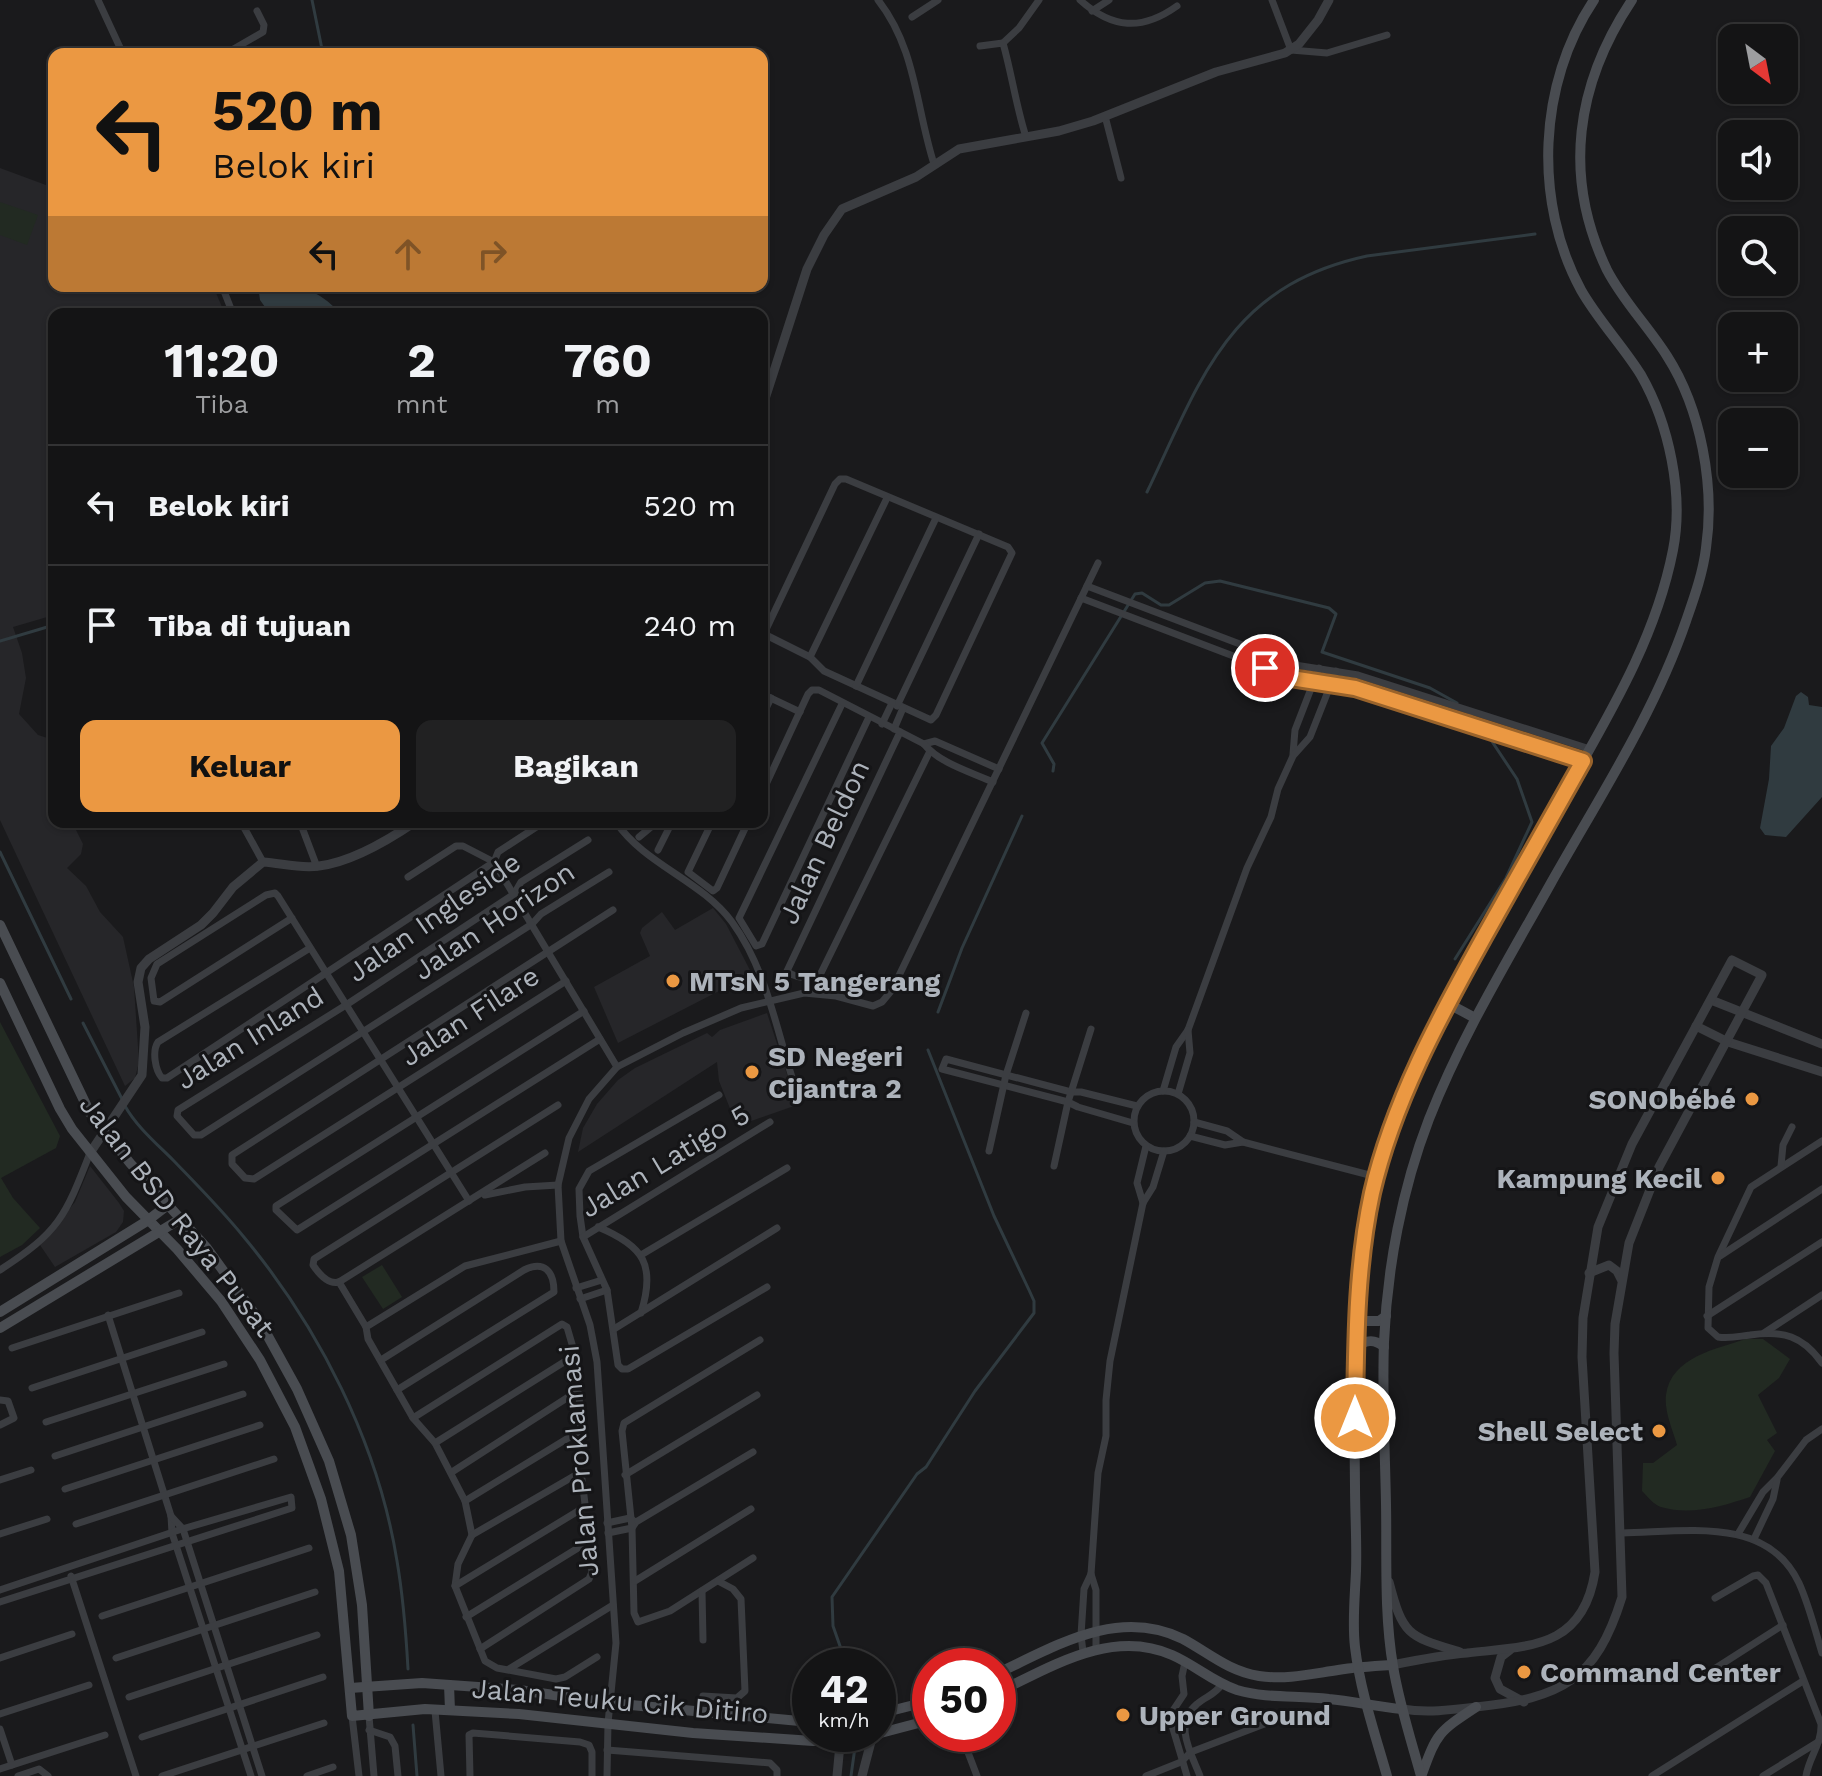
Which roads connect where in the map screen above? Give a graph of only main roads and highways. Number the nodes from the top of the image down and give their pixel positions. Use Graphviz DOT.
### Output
graph roads {
  1 [pos="1594,0"];
  2 [pos="1632,0"];
  3 [pos="0,925"];
  4 [pos="0,983"];
  5 [pos="1447,1003"];
  6 [pos="1475,1018"];
  7 [pos="169,1204"];
  8 [pos="182,1218"];
  9 [pos="147,1221"];
  10 [pos="159,1232"];
  11 [pos="0,1312"];
  12 [pos="1356,1312"];
  13 [pos="1386,1316"];
  14 [pos="0,1328"];
  15 [pos="1384,1347"];
  16 [pos="1355,1348"];
  17 [pos="1016,1665"];
  18 [pos="1392,1665"];
  19 [pos="1229,1668"];
  20 [pos="1359,1668"];
  21 [pos="1016,1684"];
  22 [pos="1222,1684"];
  23 [pos="449,1685"];
  24 [pos="350,1688"];
  25 [pos="367,1688"];
  26 [pos="1368,1706"];
  27 [pos="1476,1707"];
  28 [pos="1402,1709"];
  29 [pos="450,1710"];
  30 [pos="352,1716"];
  31 [pos="369,1716"];
  32 [pos="792,1720"];
  33 [pos="792,1741"];
  34 [pos="1387,1776"];
  35 [pos="1421,1776"];
  1 -- 5 [label="main road"];
  2 -- 6 [label="main road"];
  3 -- 7 [label="main road, Jalan BSD Raya Pusat"];
  4 -- 9 [label="main road, Jalan BSD Raya Pusat"];
  5 -- 6 [label="main road"];
  5 -- 12 [label="main road"];
  6 -- 13 [label="main road"];
  7 -- 8 [label="main road, Jalan BSD Raya Pusat"];
  7 -- 9 [label="main road"];
  8 -- 10 [label="main road"];
  8 -- 25 [label="main road, Jalan BSD Raya Pusat"];
  9 -- 10 [label="main road, Jalan BSD Raya Pusat"];
  9 -- 11 [label="main road"];
  10 -- 14 [label="main road"];
  10 -- 24 [label="main road, Jalan BSD Raya Pusat"];
  12 -- 13 [label="main road"];
  12 -- 16 [label="main road"];
  13 -- 15 [label="main road"];
  15 -- 16 [label="main road"];
  15 -- 18 [label="main road"];
  16 -- 20 [label="main road"];
  17 -- 19 [label="main road"];
  18 -- 20 [label="main road"];
  18 -- 28 [label="main road"];
  19 -- 20 [label="main road"];
  19 -- 22 [label="main road"];
  20 -- 26 [label="main road"];
  21 -- 22 [label="main road"];
  22 -- 26 [label="main road"];
  23 -- 25 [label="main road, Jalan Teuku Cik Ditiro"];
  23 -- 29 [label="main road"];
  23 -- 32 [label="main road, Jalan Teuku Cik Ditiro"];
  24 -- 25 [label="main road, Jalan Teuku Cik Ditiro"];
  24 -- 30 [label="main road, Jalan BSD Raya Pusat"];
  25 -- 31 [label="main road, Jalan BSD Raya Pusat"];
  26 -- 28 [label="main road"];
  26 -- 34 [label="main road"];
  27 -- 35 [label="main road"];
  28 -- 35 [label="main road"];
  29 -- 31 [label="main road, Jalan Teuku Cik Ditiro"];
  29 -- 33 [label="main road, Jalan Teuku Cik Ditiro"];
  30 -- 31 [label="main road, Jalan Teuku Cik Ditiro"];
}
